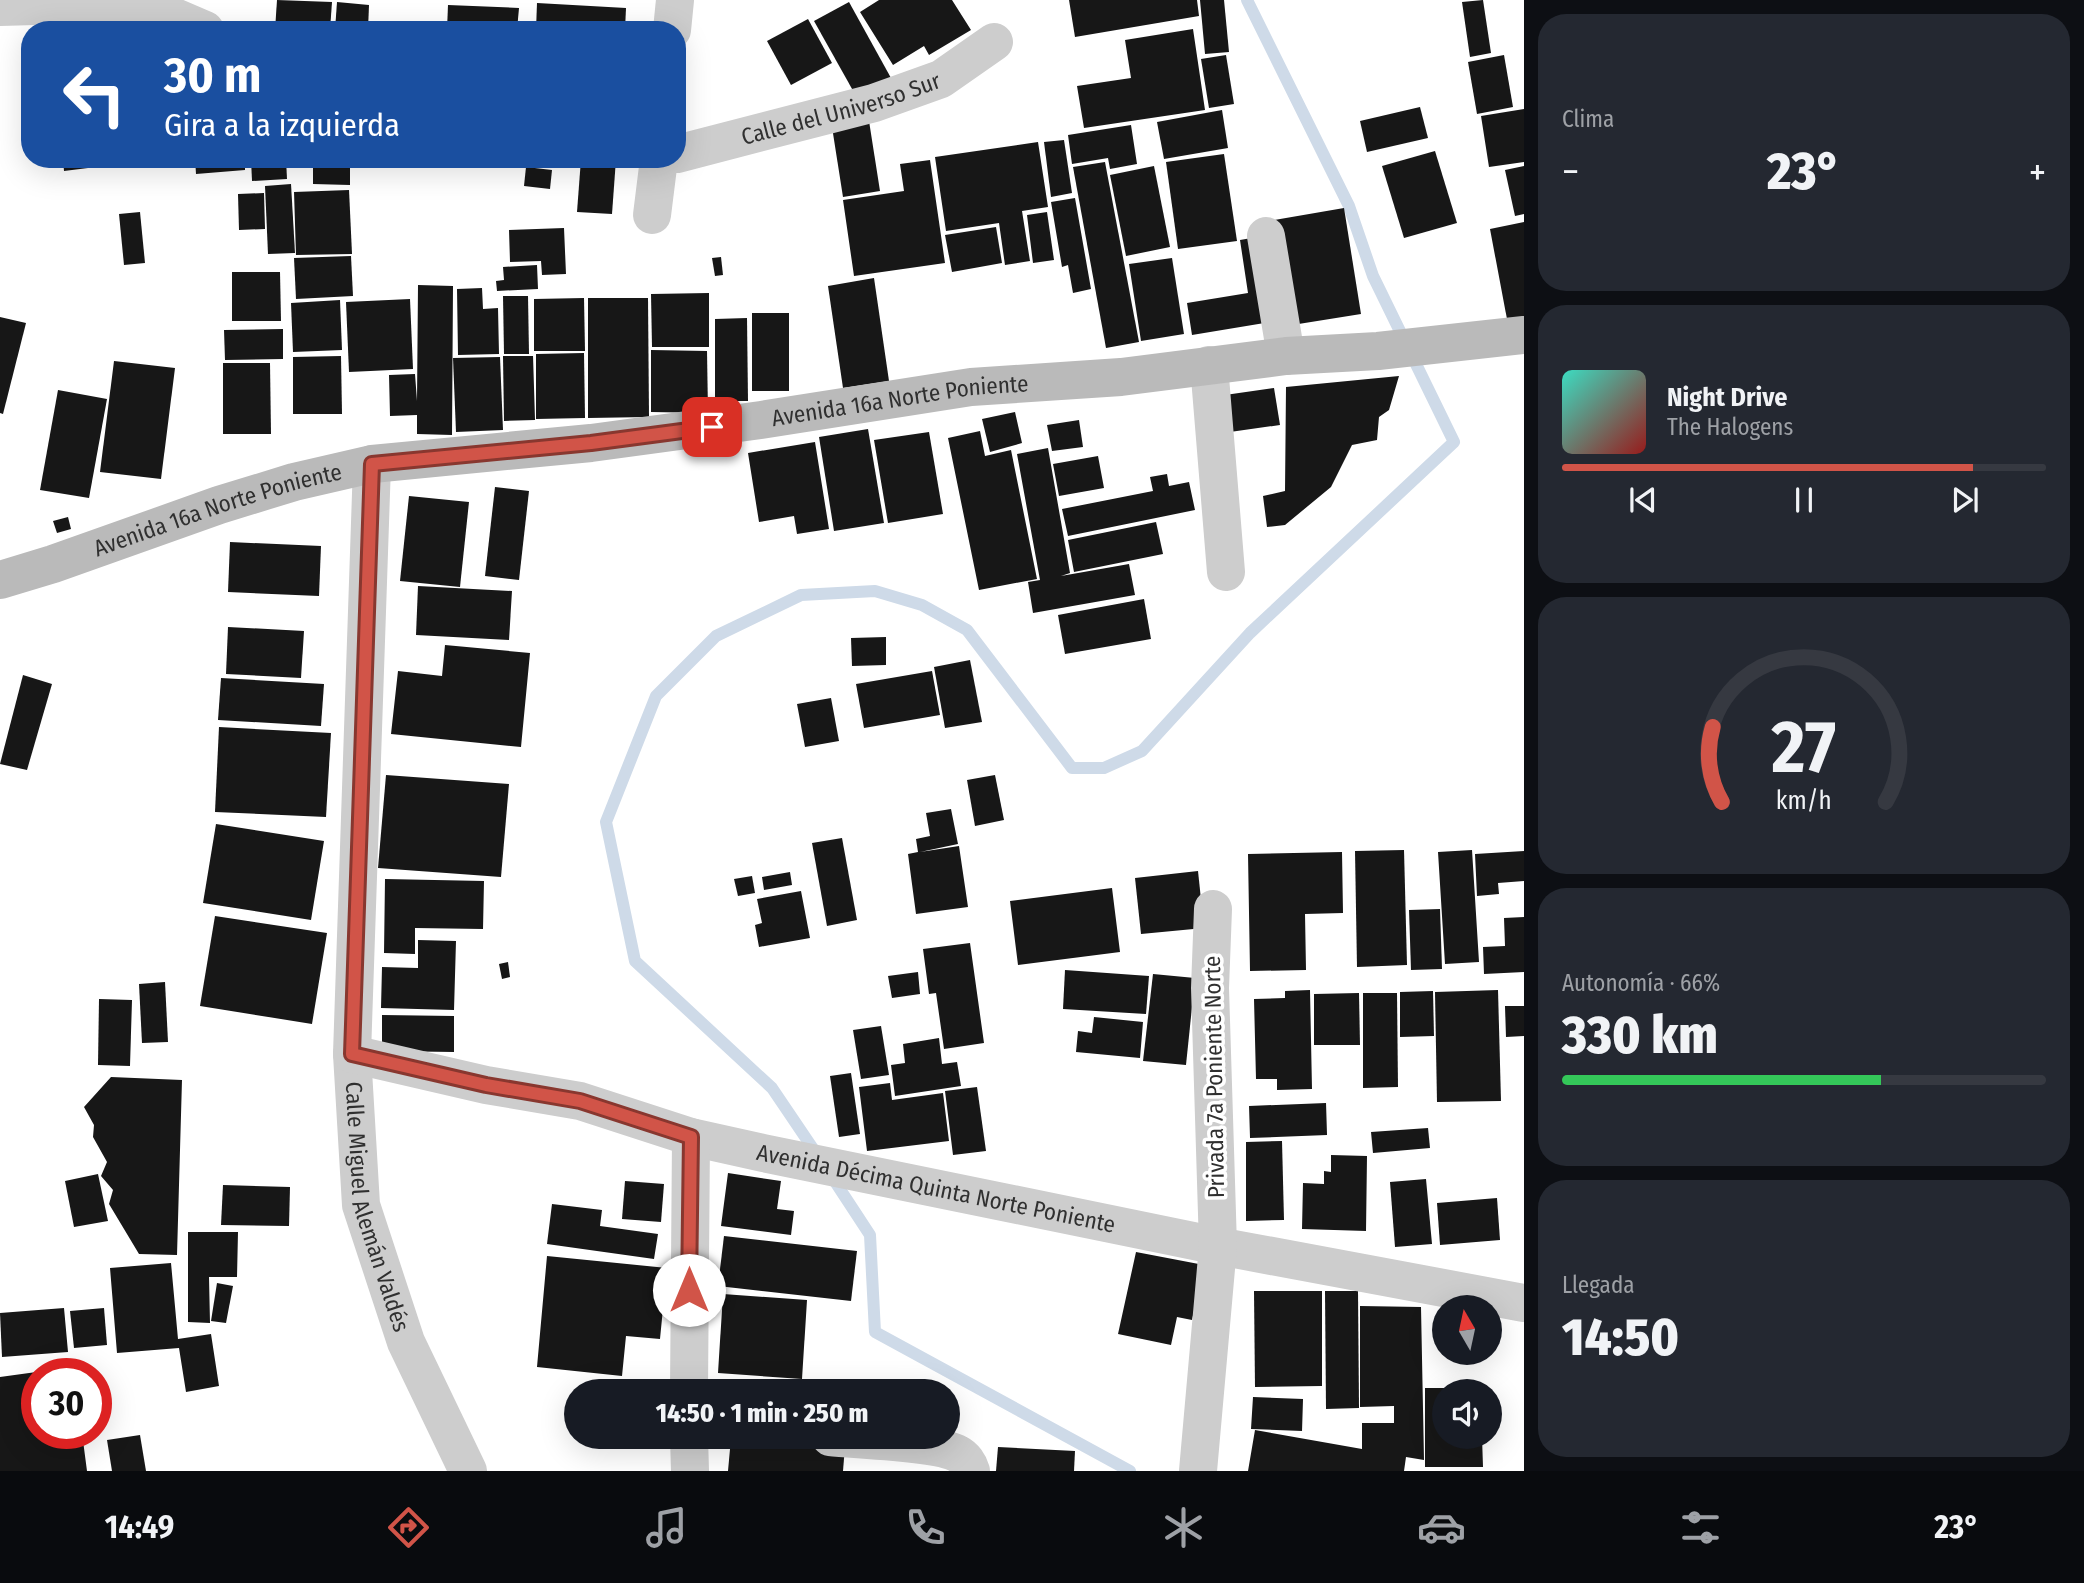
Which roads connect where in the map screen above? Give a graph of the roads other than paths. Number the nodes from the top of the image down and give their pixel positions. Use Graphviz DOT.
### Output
graph roads {
  1 [pos="675,0"];
  2 [pos="0,7"];
  3 [pos="183,21"];
  4 [pos="673,21"];
  5 [pos="994,42"];
  6 [pos="686,153"];
  7 [pos="658,168"];
  8 [pos="652,215"];
  9 [pos="1266,236"];
  10 [pos="1524,335"];
  11 [pos="1286,356"];
  12 [pos="1209,365"];
  13 [pos="372,464"];
  14 [pos="1226,572"];
  15 [pos="0,580"];
  16 [pos="1213,909"];
  17 [pos="352,1054"];
  18 [pos="691,1137"];
  19 [pos="1218,1246"];
  20 [pos="1524,1303"];
  21 [pos="689,1379"];
  22 [pos="689,1449"];
  23 [pos="940,1449"];
  24 [pos="468,1471"];
  25 [pos="690,1471"];
  26 [pos="971,1471"];
  27 [pos="1198,1471"];
  1 -- 4 [label="street"];
  2 -- 3 [label="street"];
  5 -- 6 [label="street, Calle del Universo Sur"];
  7 -- 8 [label="street"];
  9 -- 11 [label="street"];
  10 -- 11 [label="street, Avenida 16a Norte Poniente"];
  11 -- 12 [label="street, Avenida 16a Norte Poniente"];
  12 -- 13 [label="street, Avenida 16a Norte Poniente"];
  12 -- 14 [label="street"];
  13 -- 15 [label="street, Avenida 16a Norte Poniente"];
  13 -- 17 [label="street, Calle Miguel Alemán Valdés"];
  16 -- 19 [label="street, Privada 7a Poniente Norte"];
  17 -- 18 [label="street, Avenida Décima Quinta Norte Poniente"];
  17 -- 24 [label="street, Calle Miguel Alemán Valdés"];
  18 -- 19 [label="street, Avenida Décima Quinta Norte Poniente"];
  18 -- 21 [label="street"];
  19 -- 20 [label="street, Avenida Décima Quinta Norte Poniente"];
  19 -- 27 [label="street, Privada 7a Poniente Norte"];
  22 -- 25 [label="street"];
  23 -- 26 [label="street"];
}
